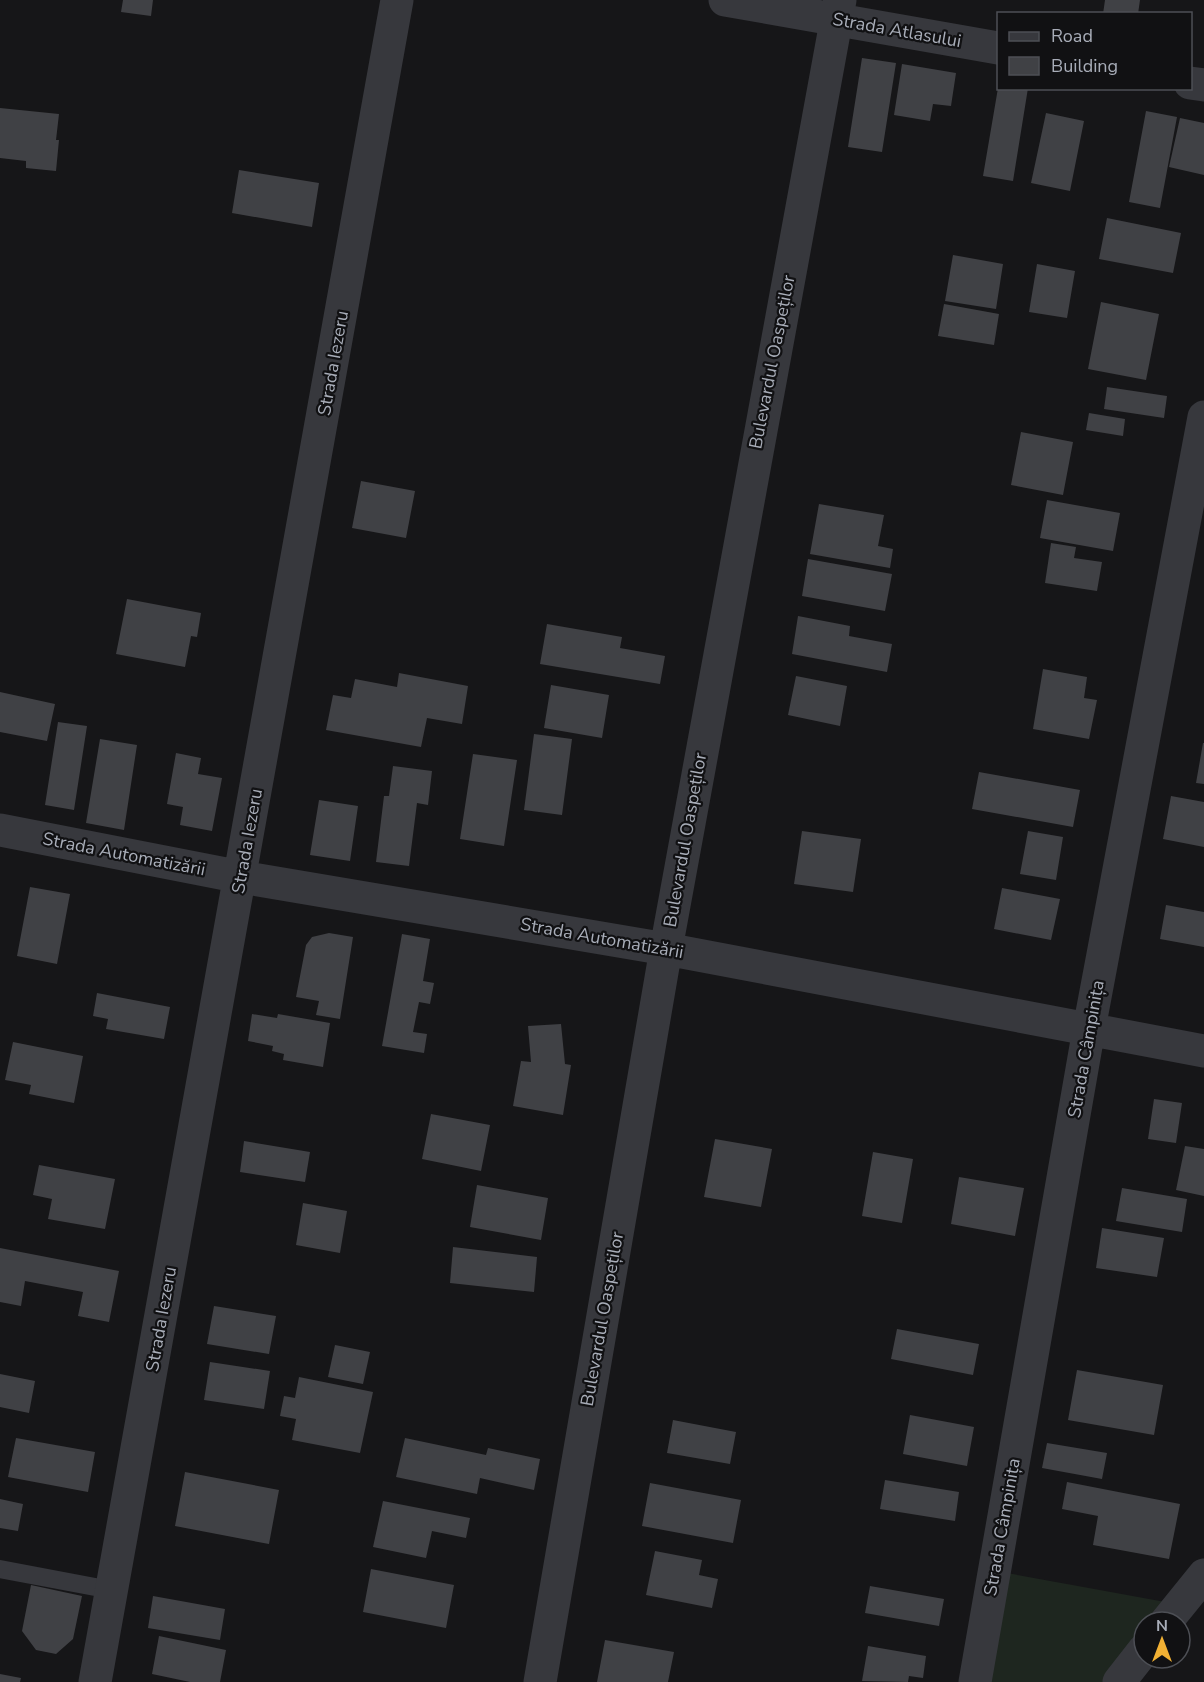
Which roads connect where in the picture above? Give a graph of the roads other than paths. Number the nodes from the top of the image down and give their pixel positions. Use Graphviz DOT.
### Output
graph roads {
  1 [pos="397,0"];
  2 [pos="725,0"];
  3 [pos="838,10"];
  4 [pos="997,48"];
  5 [pos="1204,417"];
  6 [pos="0,830"];
  7 [pos="241,877"];
  8 [pos="666,949"];
  9 [pos="1089,1029"];
  10 [pos="1204,1051"];
  11 [pos="0,1569"];
  12 [pos="1204,1575"];
  13 [pos="111,1590"];
  14 [pos="1176,1610"];
  15 [pos="1132,1665"];
  16 [pos="95,1682"];
  17 [pos="540,1682"];
  18 [pos="975,1682"];
  19 [pos="1119,1682"];
  1 -- 7 [label="street, Strada Iezeru"];
  2 -- 3 [label="street, Strada Atlasului"];
  3 -- 4 [label="street, Strada Atlasului"];
  3 -- 8 [label="street, Bulevardul Oaspeților"];
  5 -- 9 [label="street, Strada Câmpinița"];
  6 -- 7 [label="street, Strada Automatizării"];
  7 -- 8 [label="street, Strada Automatizării"];
  7 -- 13 [label="street, Strada Iezeru"];
  8 -- 9 [label="street, Strada Automatizării"];
  8 -- 17 [label="street, Bulevardul Oaspeților"];
  9 -- 10 [label="street, Strada Automatizării"];
  9 -- 18 [label="street, Strada Câmpinița"];
  11 -- 13 [label="lane"];
  12 -- 14 [label="street"];
  13 -- 16 [label="street, Strada Iezeru"];
  15 -- 19 [label="street"];
}
